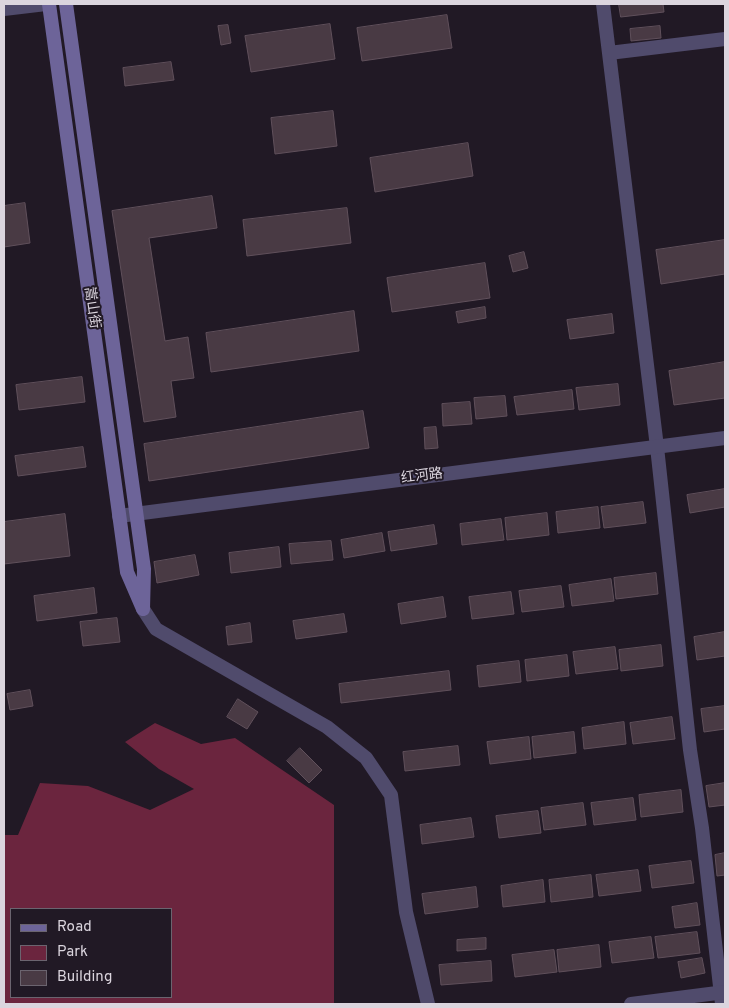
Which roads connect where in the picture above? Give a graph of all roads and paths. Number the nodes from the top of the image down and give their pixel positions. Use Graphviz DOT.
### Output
graph roads {
  1 [pos="48,4"];
  2 [pos="66,4"];
  3 [pos="603,4"];
  4 [pos="4,9"];
  5 [pos="725,39"];
  6 [pos="609,53"];
  7 [pos="725,438"];
  8 [pos="656,447"];
  9 [pos="136,515"];
  10 [pos="119,516"];
  11 [pos="143,609"];
  12 [pos="722,996"];
  13 [pos="428,1004"];
  14 [pos="631,1004"];
  1 -- 4 [label="street"];
  1 -- 10 [label="main road, 嵩山街"];
  2 -- 9 [label="main road, 嵩山街"];
  3 -- 6 [label="street"];
  5 -- 6 [label="street"];
  6 -- 8 [label="street"];
  7 -- 8 [label="street, 红河路"];
  8 -- 9 [label="street, 红河路"];
  8 -- 12 [label="street"];
  9 -- 10 [label="street, 红河路"];
  9 -- 11 [label="main road, 嵩山街"];
  10 -- 11 [label="main road, 嵩山街"];
  11 -- 13 [label="street, 嵩山街"];
  12 -- 14 [label="street"];
}
